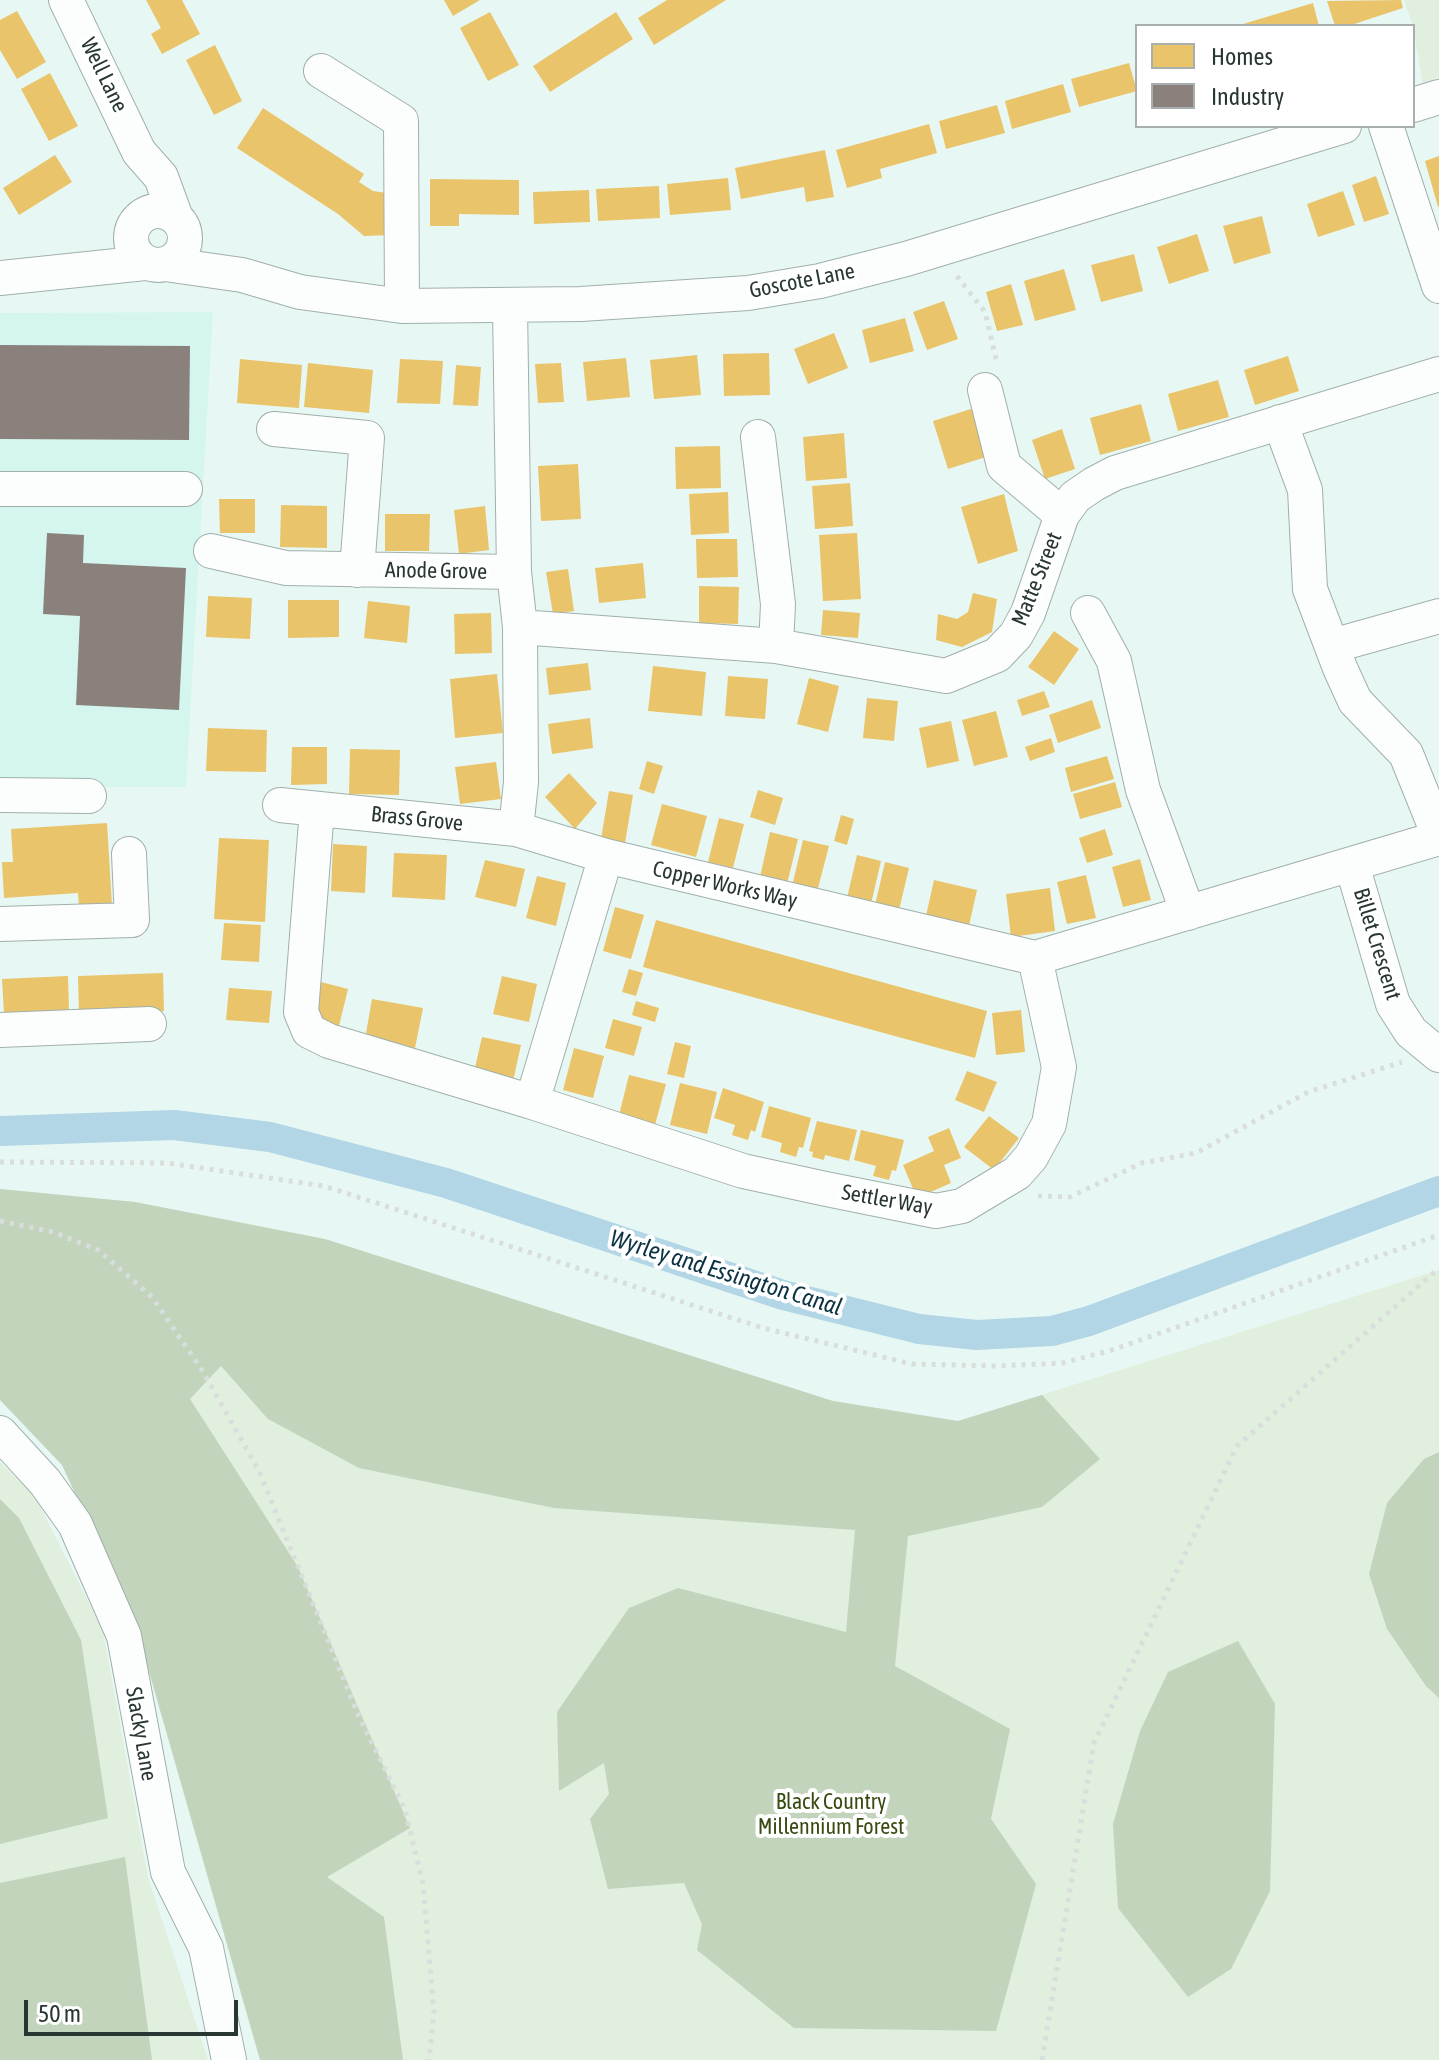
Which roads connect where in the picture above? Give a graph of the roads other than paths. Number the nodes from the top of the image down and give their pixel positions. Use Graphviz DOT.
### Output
graph roads {
  1 [pos="66,0"];
  2 [pos="321,71"];
  3 [pos="1439,97"];
  4 [pos="1415,104"];
  5 [pos="1337,128"];
  6 [pos="1387,128"];
  7 [pos="139,152"];
  8 [pos="180,224"];
  9 [pos="145,244"];
  10 [pos="242,275"];
  11 [pos="0,278"];
  12 [pos="1439,286"];
  13 [pos="402,306"];
  14 [pos="510,307"];
  15 [pos="1439,374"];
  16 [pos="985,390"];
  17 [pos="1280,422"];
  18 [pos="274,429"];
  19 [pos="758,437"];
  20 [pos="0,489"];
  21 [pos="185,489"];
  22 [pos="1062,515"];
  23 [pos="211,551"];
  24 [pos="357,570"];
  25 [pos="514,572"];
  26 [pos="1088,613"];
  27 [pos="1439,616"];
  28 [pos="520,627"];
  29 [pos="776,646"];
  30 [pos="1332,646"];
  31 [pos="0,795"];
  32 [pos="89,796"];
  33 [pos="280,805"];
  34 [pos="317,809"];
  35 [pos="516,829"];
  36 [pos="1439,837"];
  37 [pos="129,854"];
  38 [pos="606,856"];
  39 [pos="1352,865"];
  40 [pos="1188,913"];
  41 [pos="0,924"];
  42 [pos="1035,958"];
  43 [pos="149,1024"];
  44 [pos="0,1030"];
  45 [pos="1430,1048"];
  46 [pos="532,1102"];
  47 [pos="0,1433"];
  48 [pos="229,2060"];
  1 -- 7 [label="street, Well Lane"];
  2 -- 13 [label="street"];
  3 -- 4 [label="street"];
  5 -- 14 [label="street, Goscote Lane"];
  6 -- 12 [label="street"];
  7 -- 8 [label="street, Well Lane"];
  7 -- 9 [label="street, Well Lane"];
  8 -- 9 [label="street"];
  8 -- 9 [label="street"];
  8 -- 10 [label="street, Goscote Lane"];
  9 -- 10 [label="street, Goscote Lane"];
  9 -- 11 [label="street"];
  10 -- 13 [label="street, Goscote Lane"];
  13 -- 14 [label="street, Goscote Lane"];
  14 -- 25 [label="street"];
  15 -- 17 [label="street, Matte Street"];
  16 -- 22 [label="street"];
  17 -- 22 [label="street, Matte Street"];
  17 -- 30 [label="street"];
  18 -- 24 [label="street, Anode Grove"];
  19 -- 29 [label="street"];
  20 -- 21 [label="street"];
  22 -- 29 [label="street, Matte Street"];
  23 -- 24 [label="street, Anode Grove"];
  24 -- 25 [label="street, Anode Grove"];
  25 -- 28 [label="street"];
  26 -- 40 [label="street"];
  27 -- 30 [label="street"];
  28 -- 29 [label="street, Matte Street"];
  28 -- 35 [label="street"];
  30 -- 36 [label="street"];
  31 -- 32 [label="street"];
  33 -- 34 [label="street, Brass Grove"];
  34 -- 35 [label="street, Brass Grove"];
  34 -- 46 [label="street, Settler Way"];
  35 -- 38 [label="street, Copper Works Way"];
  36 -- 39 [label="street, Copper Works Way"];
  37 -- 41 [label="street"];
  38 -- 42 [label="street, Copper Works Way"];
  38 -- 46 [label="street"];
  39 -- 40 [label="street, Copper Works Way"];
  39 -- 45 [label="street, Billet Crescent"];
  40 -- 42 [label="street, Copper Works Way"];
  42 -- 46 [label="street, Settler Way"];
  43 -- 44 [label="street"];
  47 -- 48 [label="street, Slacky Lane"];
}
